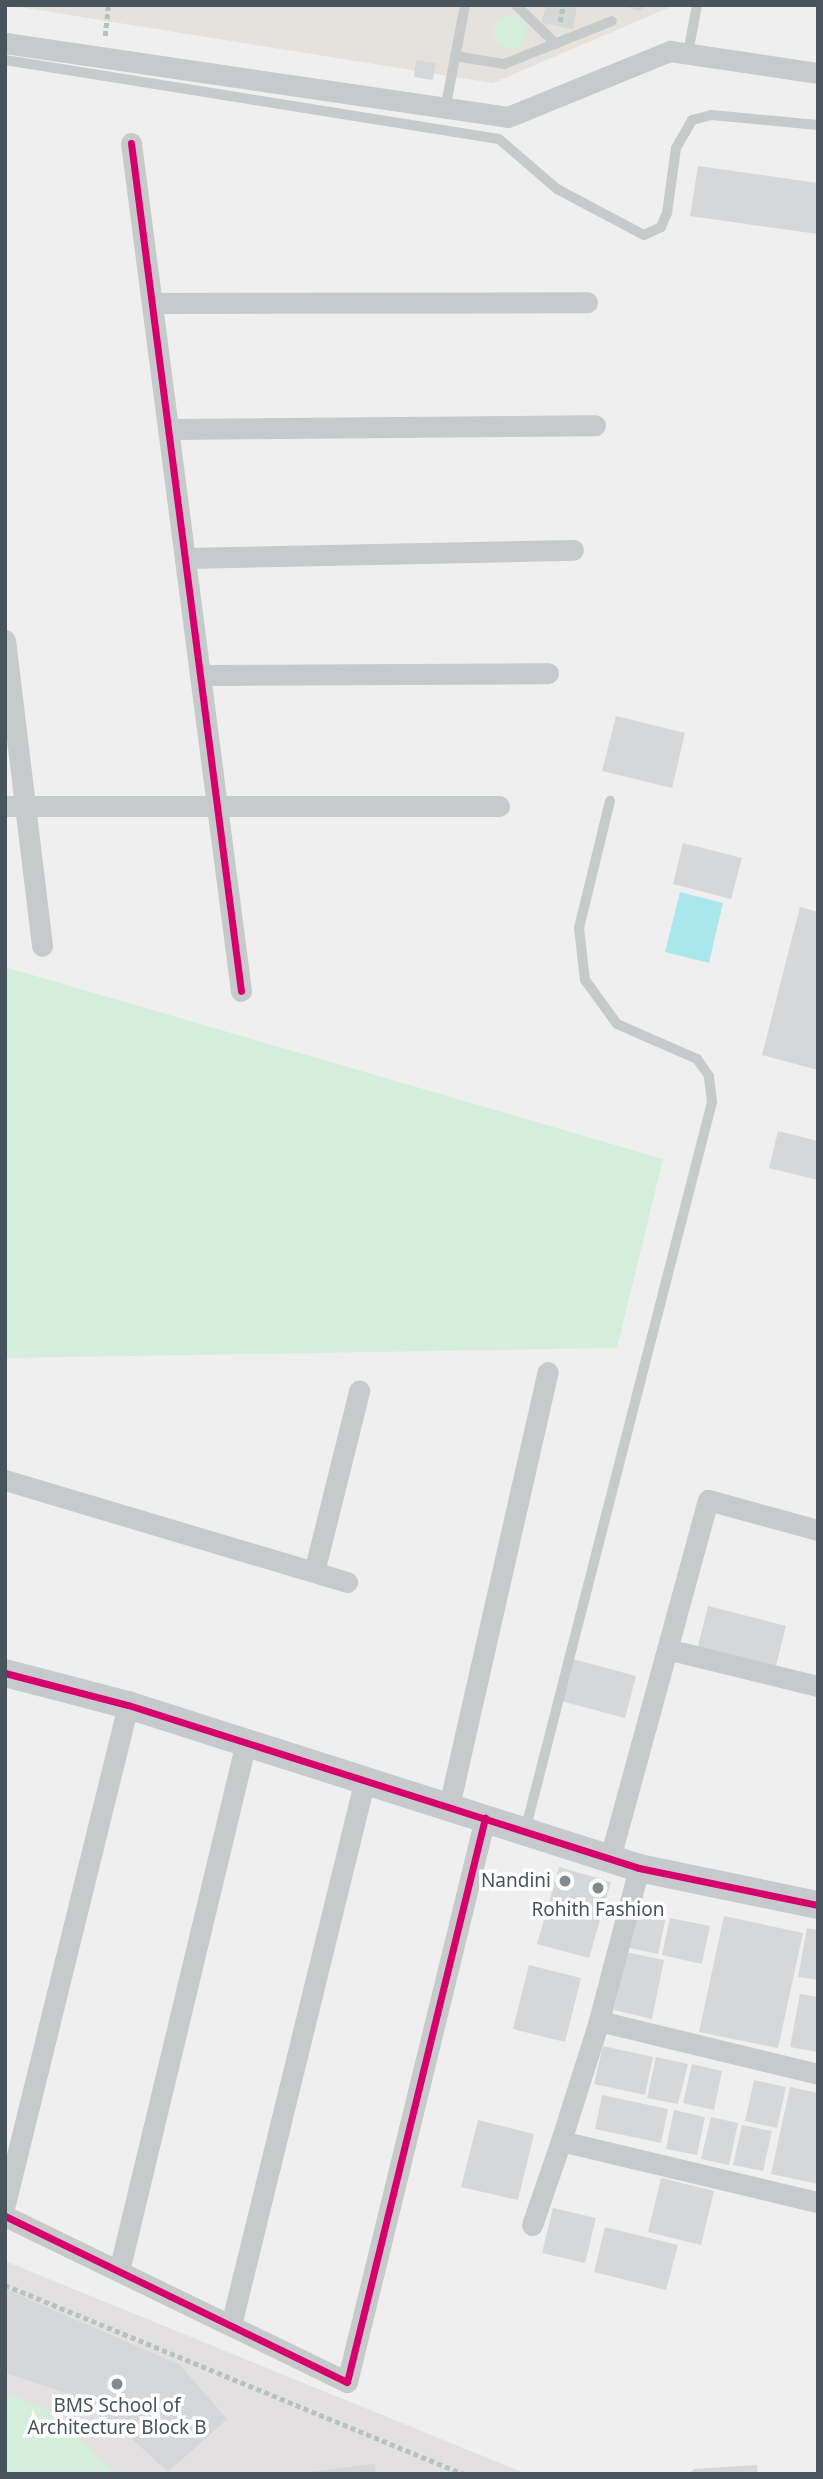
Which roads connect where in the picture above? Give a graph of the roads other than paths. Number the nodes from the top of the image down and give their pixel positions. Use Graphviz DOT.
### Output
graph roads {
  1 [pos="465,5"];
  2 [pos="516,5"];
  3 [pos="697,5"];
  4 [pos="612,22"];
  5 [pos="5,43"];
  6 [pos="556,44"];
  7 [pos="688,53"];
  8 [pos="455,56"];
  9 [pos="5,60"];
  10 [pos="818,73"];
  11 [pos="444,110"];
  12 [pos="818,125"];
  13 [pos="131,143"];
  14 [pos="587,302"];
  15 [pos="152,303"];
  16 [pos="595,425"];
  17 [pos="168,429"];
  18 [pos="573,550"];
  19 [pos="184,558"];
  20 [pos="5,640"];
  21 [pos="548,673"];
  22 [pos="200,675"];
  23 [pos="610,801"];
  24 [pos="15,806"];
  25 [pos="216,806"];
  26 [pos="499,806"];
  27 [pos="42,946"];
  28 [pos="241,991"];
  29 [pos="548,1372"];
  30 [pos="359,1391"];
  31 [pos="5,1480"];
  32 [pos="818,1530"];
  33 [pos="314,1572"];
  34 [pos="347,1582"];
  35 [pos="667,1649"];
  36 [pos="6,1675"];
  37 [pos="818,1686"];
  38 [pos="128,1705"];
  39 [pos="246,1742"];
  40 [pos="365,1779"];
  41 [pos="449,1806"];
  42 [pos="485,1818"];
  43 [pos="525,1831"];
  44 [pos="610,1858"];
  45 [pos="639,1868"];
  46 [pos="818,1905"];
  47 [pos="599,2021"];
  48 [pos="818,2074"];
  49 [pos="561,2141"];
  50 [pos="818,2202"];
  51 [pos="5,2204"];
  52 [pos="5,2216"];
  53 [pos="532,2225"];
  54 [pos="119,2271"];
  55 [pos="231,2326"];
  1 -- 8 [label="lane"];
  2 -- 6 [label="lane"];
  3 -- 7 [label="lane"];
  4 -- 6 [label="lane"];
  5 -- 11 [label="street"];
  6 -- 8 [label="lane"];
  7 -- 10 [label="street"];
  7 -- 11 [label="street"];
  8 -- 11 [label="lane"];
  9 -- 12 [label="lane"];
  13 -- 15 [label="street"];
  14 -- 15 [label="street"];
  15 -- 17 [label="street"];
  16 -- 17 [label="street"];
  17 -- 19 [label="street"];
  18 -- 19 [label="street"];
  19 -- 22 [label="street"];
  20 -- 24 [label="street"];
  21 -- 22 [label="street"];
  22 -- 25 [label="street"];
  23 -- 43 [label="lane"];
  24 -- 25 [label="street"];
  24 -- 27 [label="street"];
  25 -- 26 [label="street"];
  25 -- 28 [label="street"];
  29 -- 41 [label="street"];
  30 -- 33 [label="street"];
  31 -- 33 [label="street"];
  32 -- 35 [label="street"];
  33 -- 34 [label="street"];
  35 -- 37 [label="street"];
  35 -- 44 [label="street"];
  36 -- 38 [label="street"];
  38 -- 39 [label="street"];
  38 -- 51 [label="street"];
  39 -- 40 [label="street"];
  39 -- 54 [label="street"];
  40 -- 41 [label="street"];
  40 -- 55 [label="street"];
  41 -- 42 [label="street"];
  42 -- 43 [label="street"];
  42 -- 55 [label="street"];
  43 -- 44 [label="street"];
  44 -- 45 [label="street"];
  45 -- 46 [label="street"];
  45 -- 47 [label="street"];
  47 -- 48 [label="street"];
  47 -- 49 [label="street"];
  49 -- 50 [label="street"];
  49 -- 53 [label="street"];
  52 -- 54 [label="street"];
  54 -- 55 [label="street"];
}
